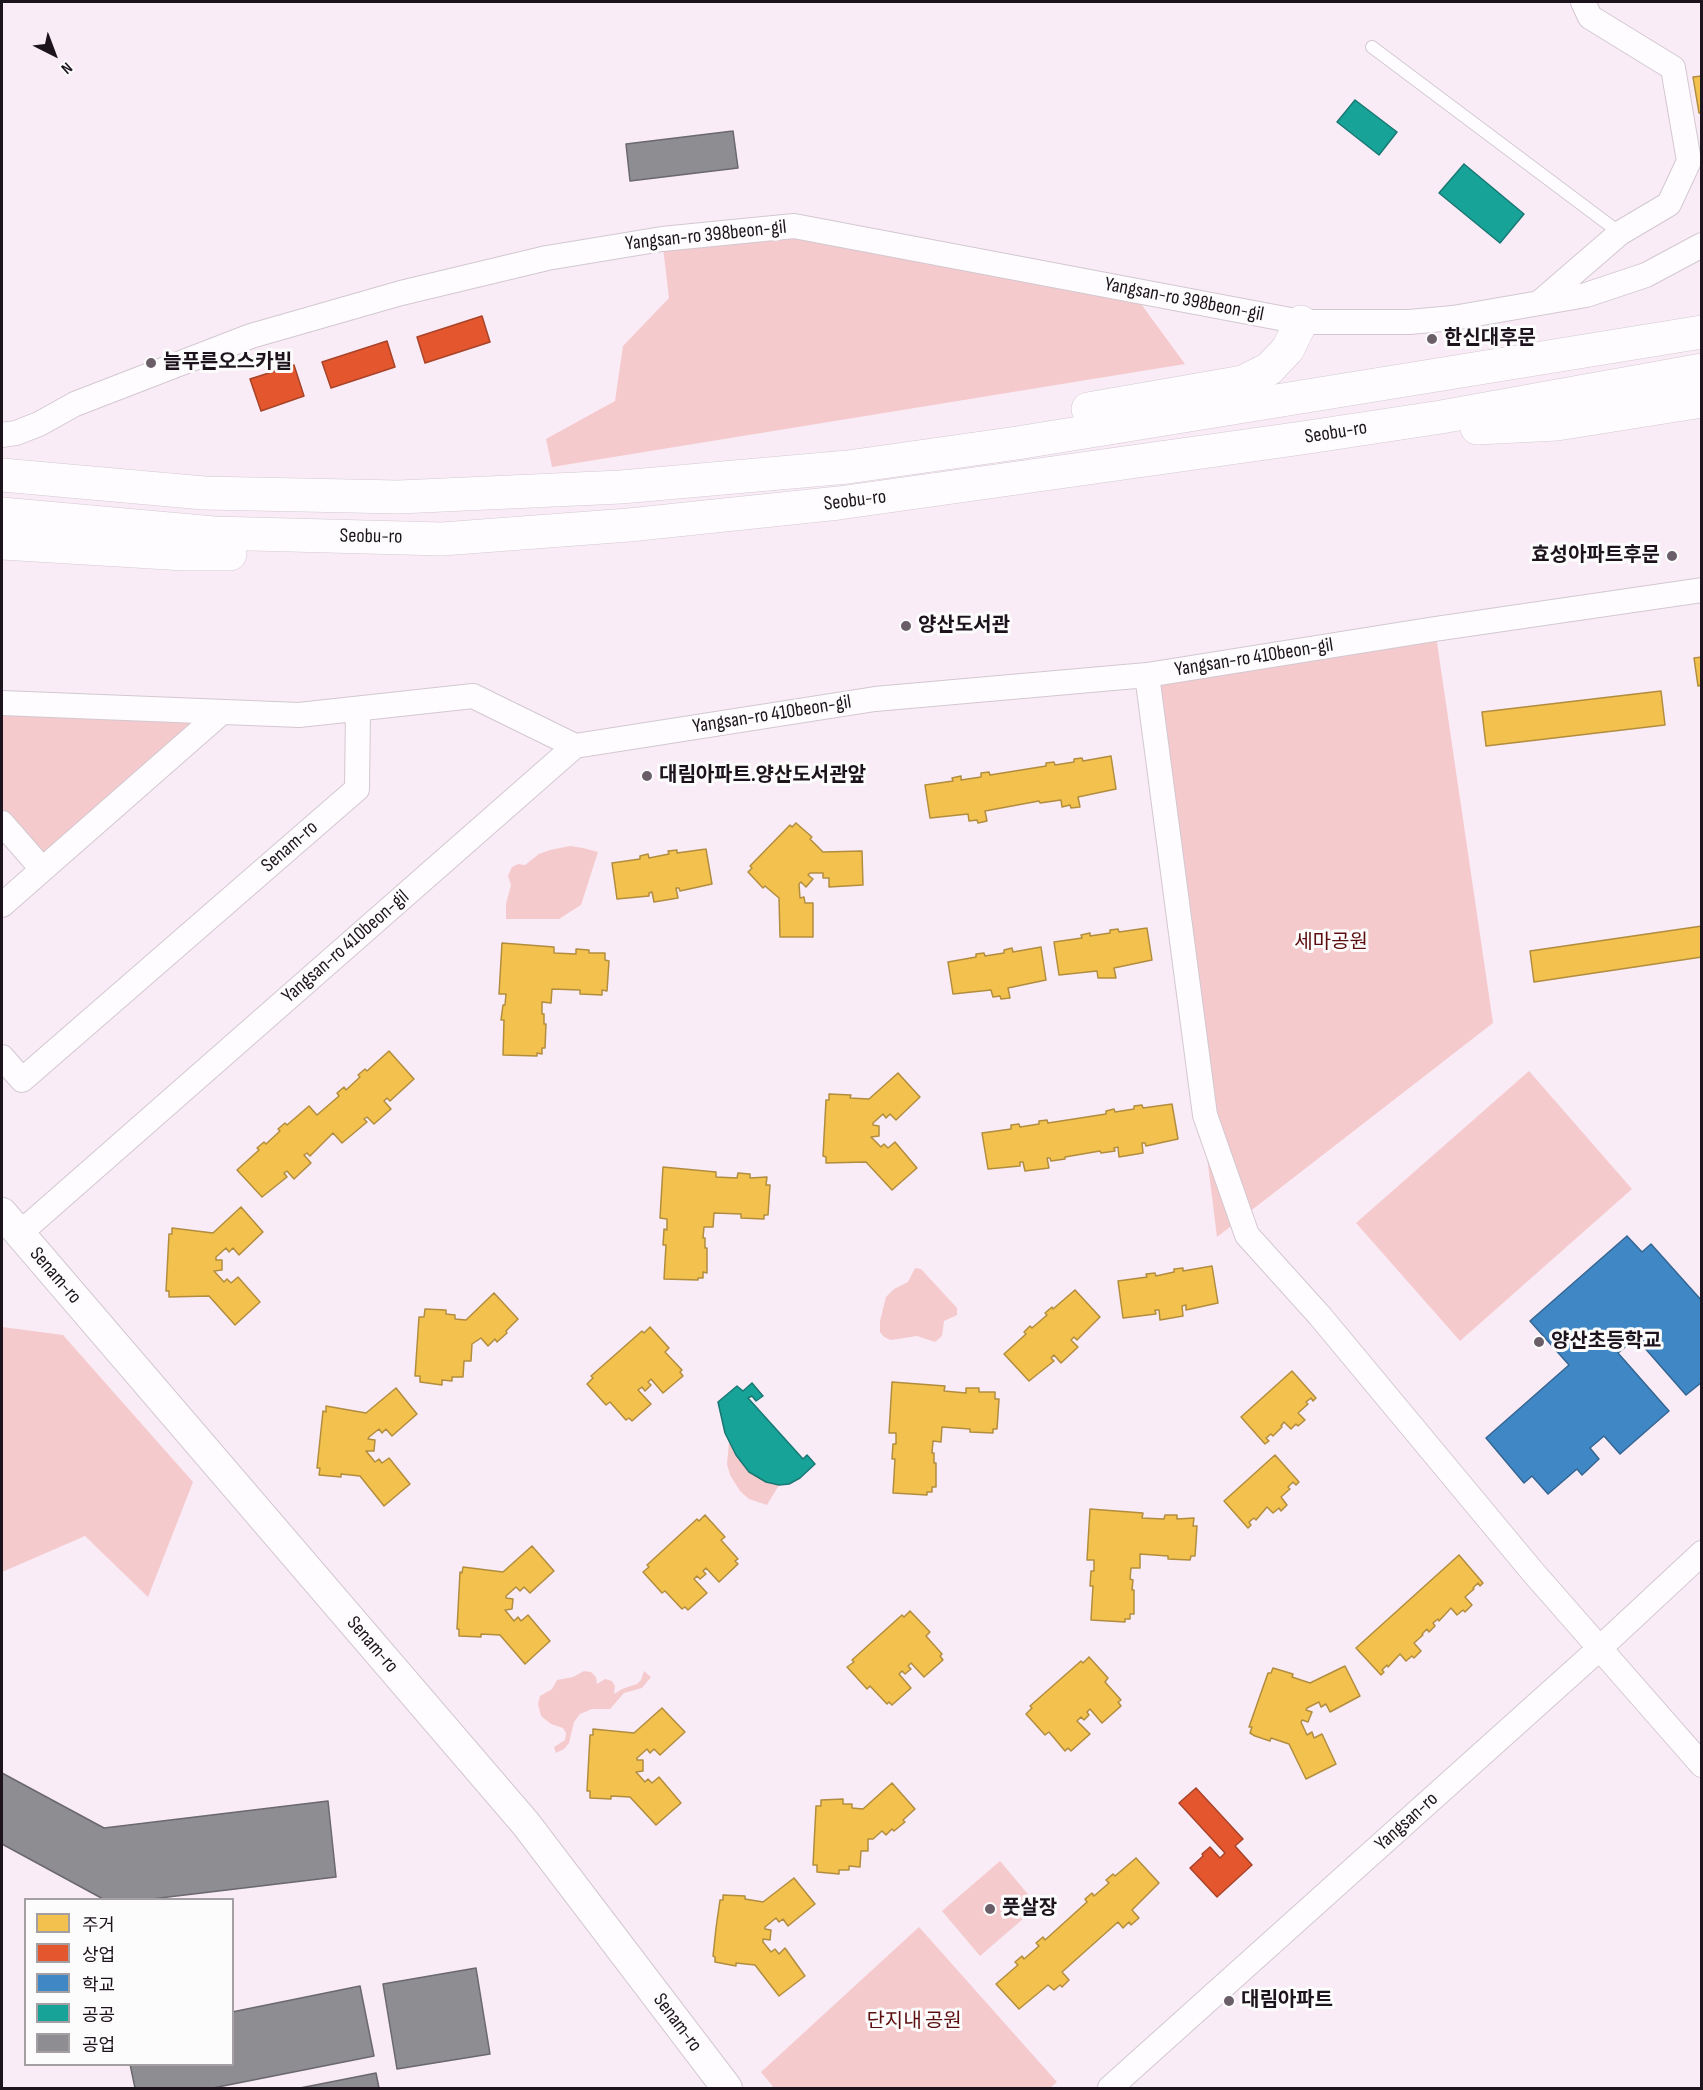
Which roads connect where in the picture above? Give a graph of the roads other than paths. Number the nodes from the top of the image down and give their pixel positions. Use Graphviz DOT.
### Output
graph roads {
  1 [pos="1583,2"];
  2 [pos="1372,47"];
  3 [pos="1620,233"];
  4 [pos="1701,245"];
  5 [pos="1539,303"];
  6 [pos="1301,322"];
  7 [pos="1701,332"];
  8 [pos="1701,370"];
  9 [pos="1701,401"];
  10 [pos="2,435"];
  11 [pos="1302,438"];
  12 [pos="1017,443"];
  13 [pos="2,475"];
  14 [pos="2,514"];
  15 [pos="442,539"];
  16 [pos="2,543"];
  17 [pos="1701,590"];
  18 [pos="1147,675"];
  19 [pos="2,703"];
  20 [pos="358,708"];
  21 [pos="222,712"];
  22 [pos="574,746"];
  23 [pos="2,823"];
  24 [pos="42,869"];
  25 [pos="2,905"];
  26 [pos="2,1057"];
  27 [pos="10,1223"];
  28 [pos="1701,1553"];
  29 [pos="1600,1648"];
  30 [pos="1701,1765"];
  31 [pos="727,2088"];
  32 [pos="1110,2088"];
  1 -- 3 [label="street"];
  2 -- 3 [label="lane"];
  3 -- 5 [label="street"];
  4 -- 5 [label="street, Yangsan-ro 398beon-gil"];
  5 -- 6 [label="street, Yangsan-ro 398beon-gil"];
  6 -- 10 [label="street, Yangsan-ro 398beon-gil"];
  6 -- 12 [label="main road"];
  7 -- 12 [label="main road, Seobu-ro"];
  8 -- 11 [label="main road, Seobu-ro"];
  9 -- 11 [label="main road"];
  11 -- 15 [label="main road, Seobu-ro"];
  12 -- 13 [label="main road, Seobu-ro"];
  14 -- 15 [label="main road, Seobu-ro"];
  15 -- 16 [label="main road"];
  17 -- 18 [label="street, Yangsan-ro 410beon-gil"];
  18 -- 22 [label="street, Yangsan-ro 410beon-gil"];
  18 -- 29 [label="street"];
  19 -- 21 [label="street"];
  20 -- 21 [label="street"];
  20 -- 22 [label="street"];
  20 -- 26 [label="street, Senam-ro"];
  21 -- 24 [label="street"];
  22 -- 27 [label="street, Yangsan-ro 410beon-gil"];
  23 -- 24 [label="street"];
  24 -- 25 [label="street"];
  27 -- 31 [label="street, Senam-ro"];
  28 -- 29 [label="street, Yangsan-ro"];
  29 -- 30 [label="street"];
  29 -- 32 [label="street, Yangsan-ro"];
}
